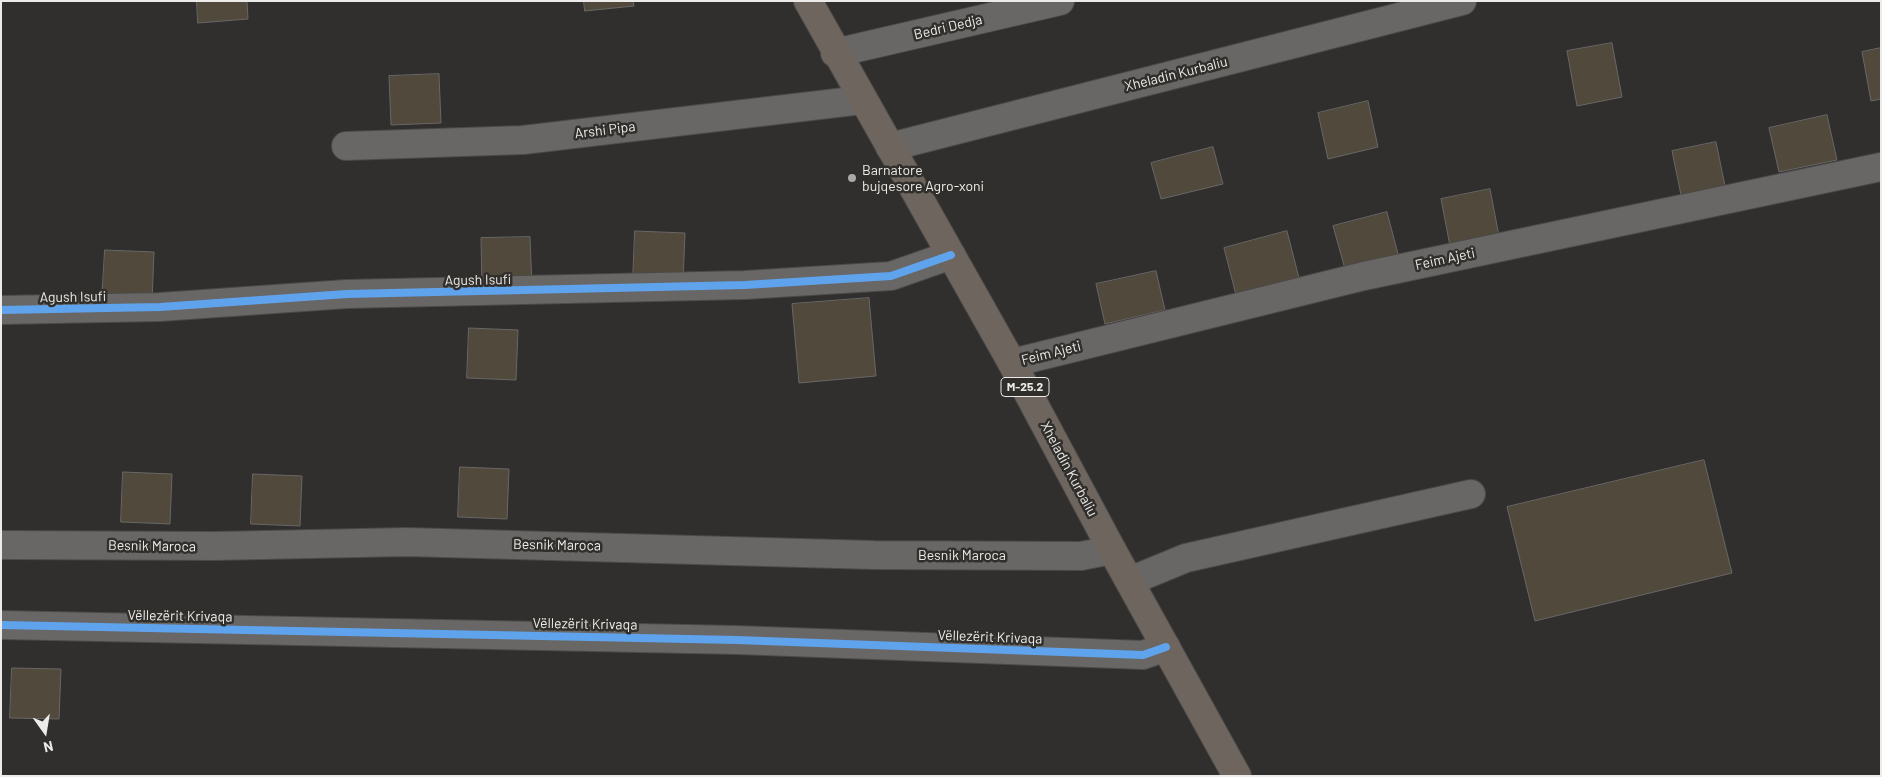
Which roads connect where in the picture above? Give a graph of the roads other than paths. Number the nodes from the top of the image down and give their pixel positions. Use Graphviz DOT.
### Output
graph roads {
  1 [pos="808,1"];
  2 [pos="1060,1"];
  3 [pos="1462,1"];
  4 [pos="835,52"];
  5 [pos="862,100"];
  6 [pos="346,146"];
  7 [pos="890,147"];
  8 [pos="1881,167"];
  9 [pos="951,255"];
  10 [pos="1,310"];
  11 [pos="1012,362"];
  12 [pos="1471,494"];
  13 [pos="1,545"];
  14 [pos="1112,550"];
  15 [pos="1130,582"];
  16 [pos="1,626"];
  17 [pos="1166,647"];
  18 [pos="1237,776"];
  1 -- 4 [label="main road, Xheladin Kurbaliu / M-25.2"];
  2 -- 4 [label="street, Bedri Dedja"];
  3 -- 7 [label="street, Xheladin Kurbaliu"];
  4 -- 5 [label="main road, Xheladin Kurbaliu / M-25.2"];
  5 -- 6 [label="street, Arshi Pipa"];
  5 -- 7 [label="main road, Xheladin Kurbaliu / M-25.2"];
  7 -- 9 [label="main road, Xheladin Kurbaliu / M-25.2"];
  8 -- 11 [label="street, Feim Ajeti"];
  9 -- 10 [label="street, Agush Isufi"];
  9 -- 11 [label="main road, Xheladin Kurbaliu / M-25.2"];
  11 -- 14 [label="main road, Xheladin Kurbaliu / M-25.2"];
  12 -- 15 [label="street"];
  13 -- 14 [label="street, Besnik Maroca"];
  14 -- 15 [label="main road, Xheladin Kurbaliu / M-25.2"];
  15 -- 17 [label="main road, Xheladin Kurbaliu / M-25.2"];
  16 -- 17 [label="street, Vëllezërit Krivaqa"];
  17 -- 18 [label="main road, Xheladin Kurbaliu / M-25.2"];
}
